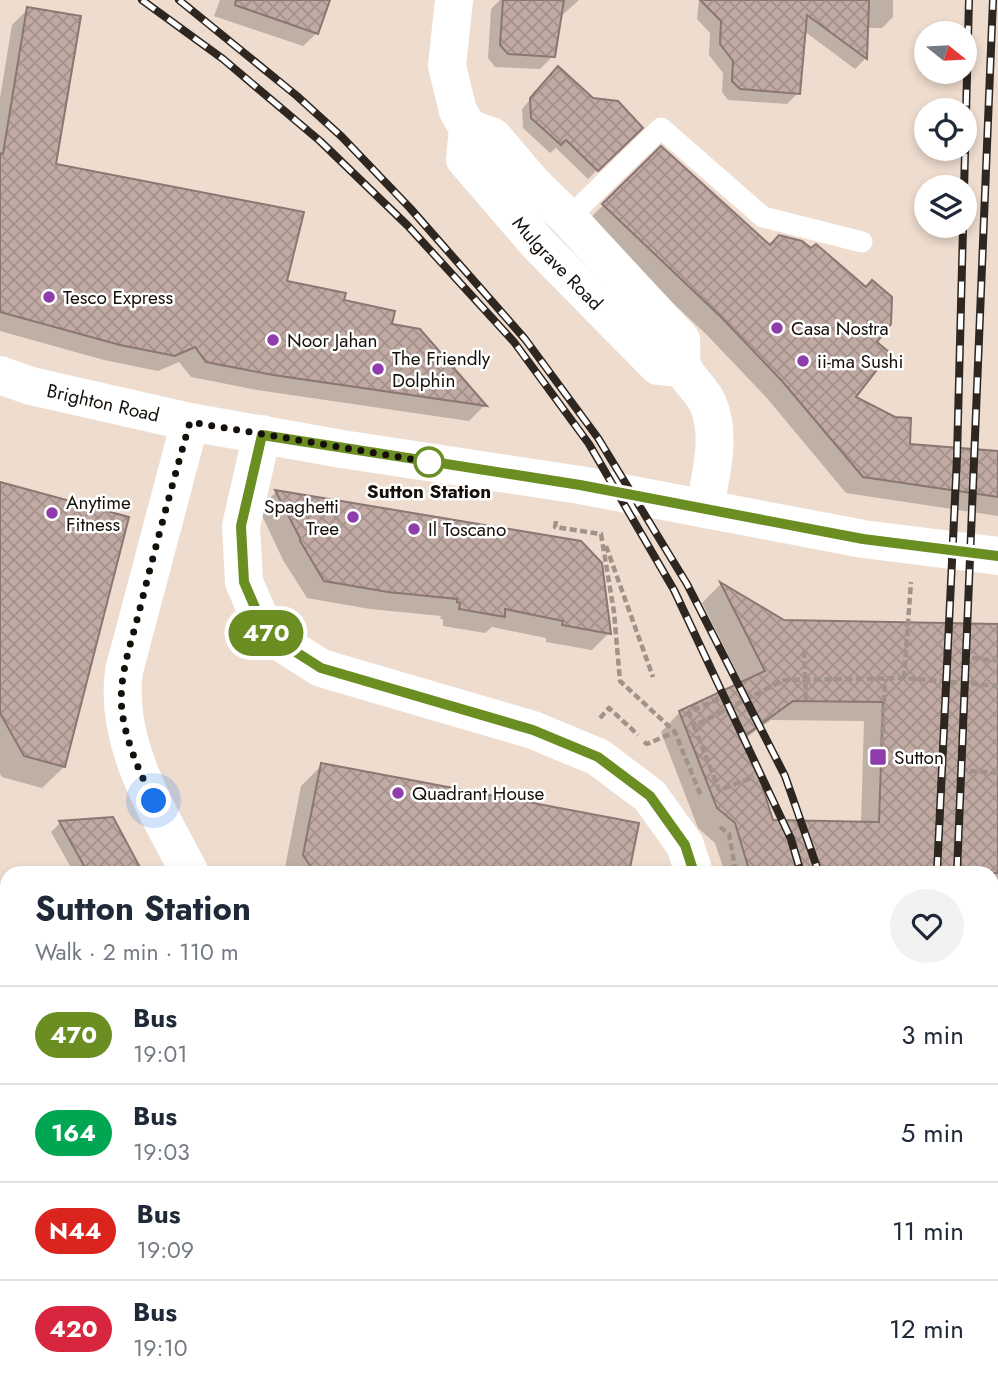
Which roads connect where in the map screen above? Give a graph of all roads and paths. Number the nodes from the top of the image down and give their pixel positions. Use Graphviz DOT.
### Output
graph roads {
  1 [pos="454,0"];
  2 [pos="468,128"];
  3 [pos="568,219"];
  4 [pos="862,242"];
  5 [pos="539,245"];
  6 [pos="683,368"];
  7 [pos="0,375"];
  8 [pos="190,422"];
  9 [pos="262,435"];
  10 [pos="594,488"];
  11 [pos="705,509"];
  12 [pos="556,521"];
  13 [pos="601,534"];
  14 [pos="998,556"];
  15 [pos="907,622"];
  16 [pos="972,658"];
  17 [pos="998,661"];
  18 [pos="653,677"];
  19 [pos="904,678"];
  20 [pos="885,679"];
  21 [pos="806,680"];
  22 [pos="998,686"];
  23 [pos="719,699"];
  24 [pos="806,701"];
  25 [pos="609,708"];
  26 [pos="694,726"];
  27 [pos="675,732"];
  28 [pos="881,765"];
  29 [pos="970,771"];
  30 [pos="998,773"];
  31 [pos="754,777"];
  32 [pos="704,806"];
  33 [pos="719,826"];
  34 [pos="186,866"];
  35 [pos="692,866"];
  36 [pos="735,866"];
  1 -- 2 [label="street, Mulgrave Road"];
  2 -- 3 [label="street, Mulgrave Road"];
  2 -- 5 [label="street, Mulgrave Road"];
  3 -- 4 [label="lane"];
  3 -- 5 [label="lane"];
  3 -- 6 [label="street, Mulgrave Road"];
  5 -- 6 [label="street, Mulgrave Road"];
  6 -- 11 [label="street, Mulgrave Road"];
  7 -- 8 [label="street, Brighton Road"];
  8 -- 9 [label="street, Brighton Road"];
  8 -- 34 [label="street"];
  9 -- 10 [label="street, Brighton Road"];
  9 -- 35 [label="street"];
  10 -- 11 [label="street, Brighton Road"];
  10 -- 13 [label="path"];
  11 -- 14 [label="street, Brighton Road"];
  12 -- 13 [label="path"];
  13 -- 18 [label="path"];
  13 -- 27 [label="path"];
  15 -- 19 [label="path"];
  16 -- 17 [label="path"];
  19 -- 20 [label="path"];
  19 -- 22 [label="path"];
  20 -- 21 [label="path"];
  20 -- 28 [label="path"];
  21 -- 24 [label="path"];
  21 -- 26 [label="path"];
  23 -- 26 [label="path"];
  25 -- 27 [label="path"];
  26 -- 31 [label="path"];
  27 -- 32 [label="path"];
  29 -- 30 [label="path"];
  33 -- 36 [label="path"];
}
